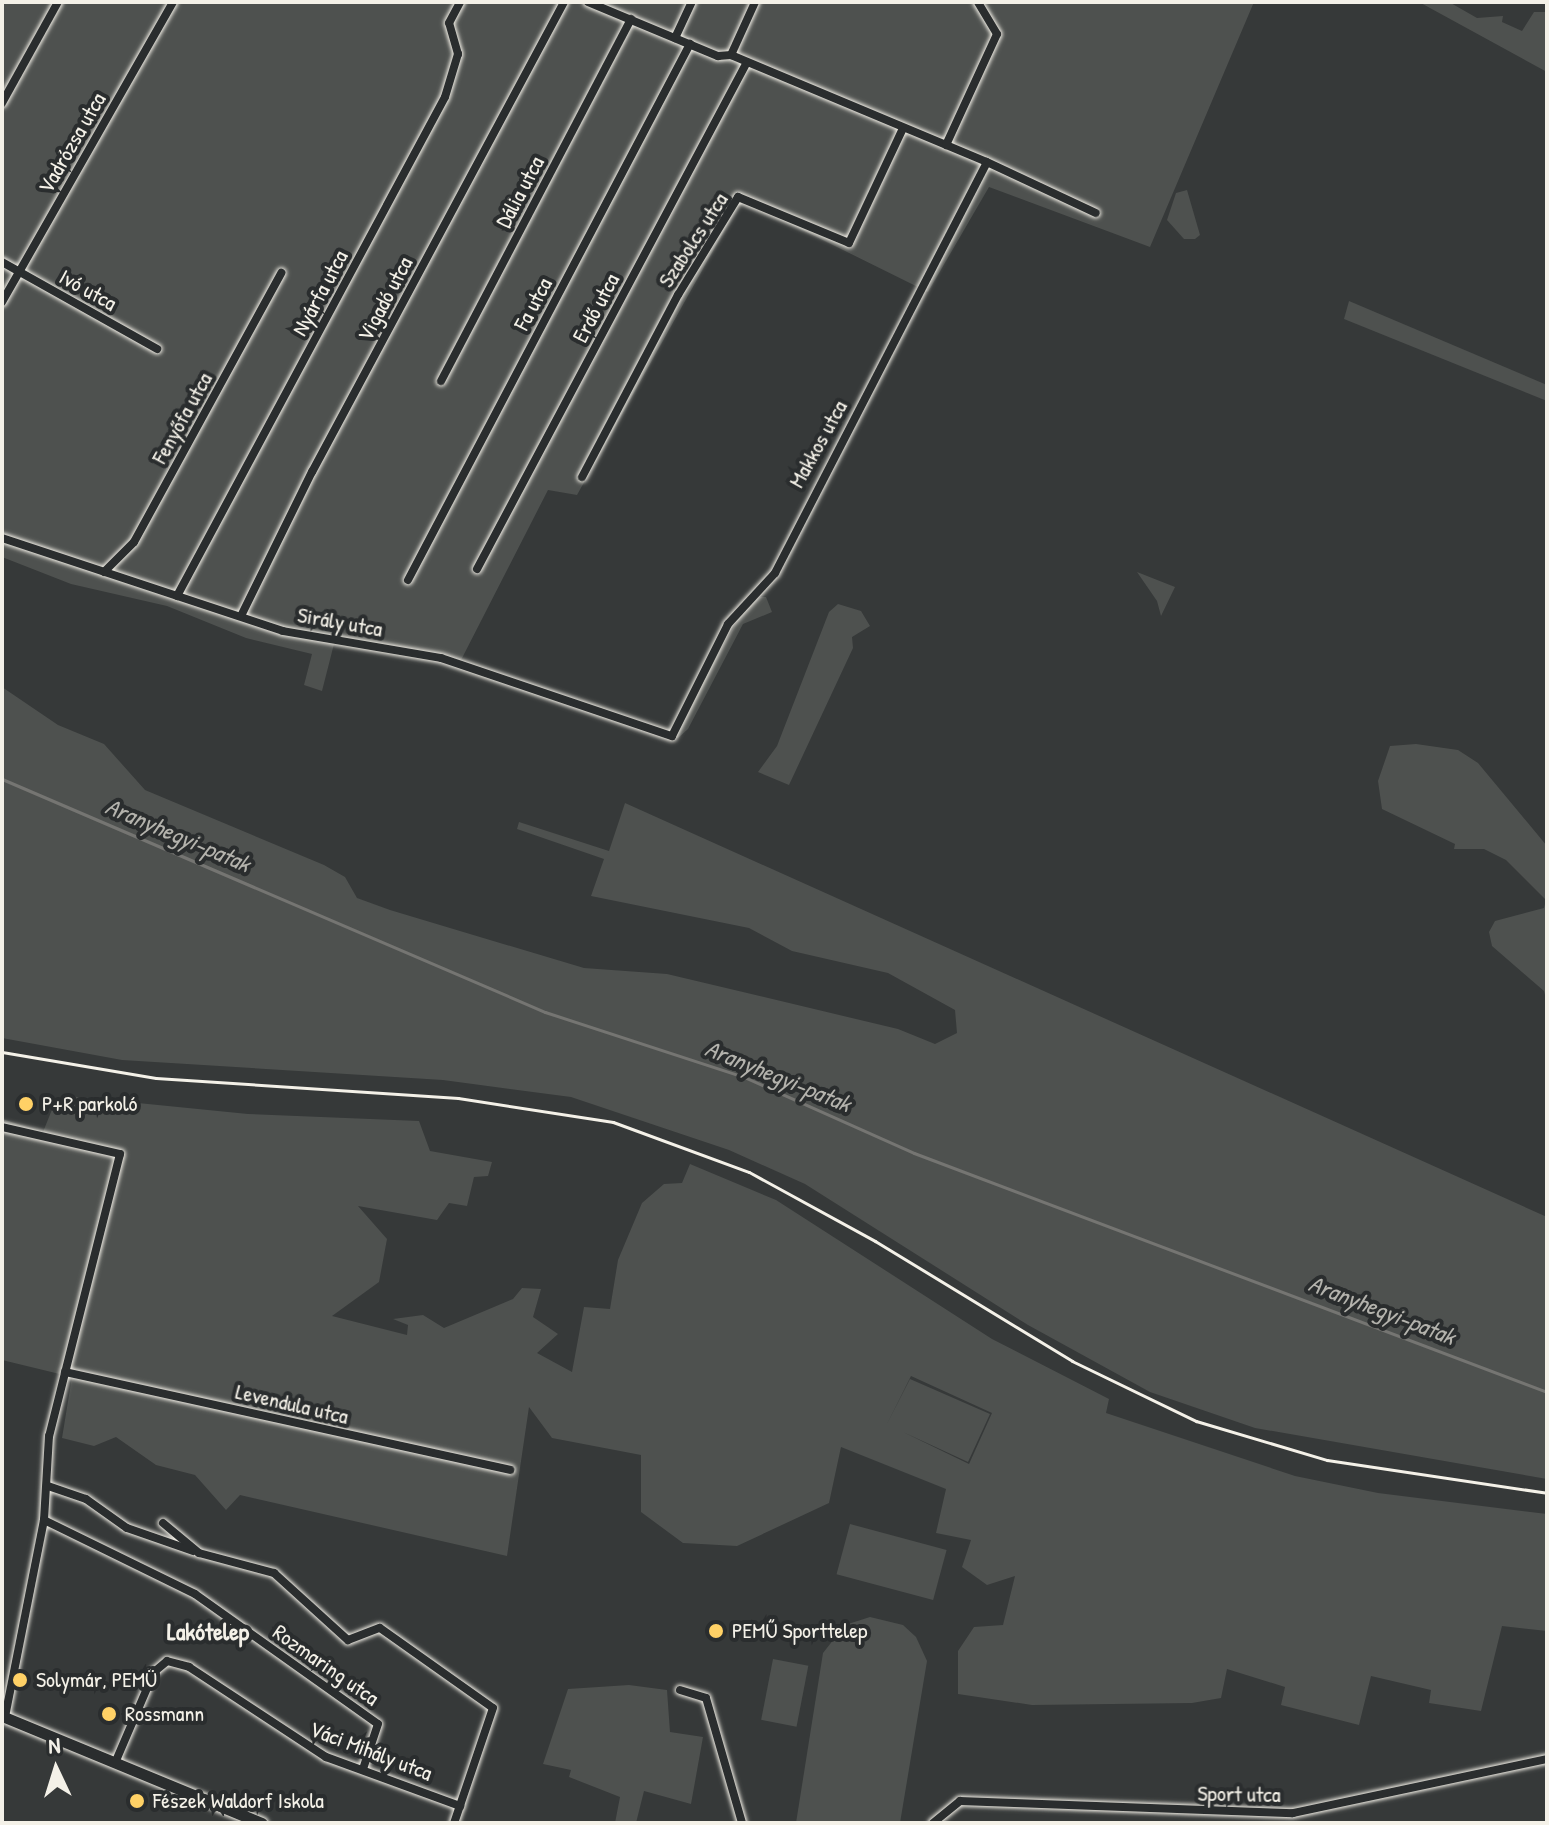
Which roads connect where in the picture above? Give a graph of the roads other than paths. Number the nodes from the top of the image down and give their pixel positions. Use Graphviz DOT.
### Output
graph roads {
  1 [pos="58,2"];
  2 [pos="173,2"];
  3 [pos="460,2"];
  4 [pos="564,2"];
  5 [pos="588,2"];
  6 [pos="692,2"];
  7 [pos="755,2"];
  8 [pos="978,2"];
  9 [pos="631,19"];
  10 [pos="675,38"];
  11 [pos="690,44"];
  12 [pos="731,55"];
  13 [pos="746,64"];
  14 [pos="2,103"];
  15 [pos="903,128"];
  16 [pos="946,145"];
  17 [pos="987,162"];
  18 [pos="1096,213"];
  19 [pos="2,262"];
  20 [pos="19,272"];
  21 [pos="281,273"];
  22 [pos="2,302"];
  23 [pos="157,349"];
  24 [pos="441,381"];
  25 [pos="582,477"];
  26 [pos="2,538"];
  27 [pos="477,569"];
  28 [pos="104,572"];
  29 [pos="408,580"];
  30 [pos="177,596"];
  31 [pos="241,616"];
  32 [pos="672,736"];
  33 [pos="2,1127"];
  34 [pos="65,1372"];
  35 [pos="510,1470"];
  36 [pos="48,1486"];
  37 [pos="44,1520"];
  38 [pos="163,1523"];
  39 [pos="199,1553"];
  40 [pos="680,1690"];
  41 [pos="4,1716"];
  42 [pos="1547,1759"];
  43 [pos="115,1763"];
  44 [pos="363,1769"];
  45 [pos="460,1806"];
  46 [pos="262,1823"];
  47 [pos="454,1823"];
  48 [pos="742,1823"];
  49 [pos="933,1823"];
  1 -- 14 [label="street"];
  2 -- 20 [label="street, Vadrózsa utca"];
  3 -- 30 [label="street, Nyárfa utca"];
  4 -- 31 [label="street, Vigadó utca"];
  5 -- 9 [label="street"];
  6 -- 10 [label="street"];
  7 -- 12 [label="street"];
  8 -- 16 [label="street"];
  9 -- 10 [label="street"];
  9 -- 24 [label="street, Dália utca"];
  10 -- 11 [label="street"];
  11 -- 12 [label="street"];
  11 -- 29 [label="street, Fa utca"];
  12 -- 13 [label="street"];
  13 -- 15 [label="street"];
  13 -- 27 [label="street, Erdő utca"];
  15 -- 16 [label="street"];
  15 -- 25 [label="street, Szabolcs utca"];
  16 -- 17 [label="street"];
  17 -- 18 [label="street"];
  17 -- 32 [label="street, Makkos utca"];
  19 -- 20 [label="street, Ivó utca"];
  20 -- 22 [label="street, Vadrózsa utca"];
  20 -- 23 [label="street, Ivó utca"];
  21 -- 28 [label="street, Fenyőfa utca"];
  26 -- 28 [label="street, Sirály utca"];
  28 -- 30 [label="street, Sirály utca"];
  30 -- 31 [label="street, Sirály utca"];
  31 -- 32 [label="street, Sirály utca"];
  33 -- 34 [label="street"];
  34 -- 35 [label="street, Levendula utca"];
  34 -- 36 [label="street"];
  36 -- 37 [label="street"];
  36 -- 39 [label="street, Rozmaring utca"];
  37 -- 41 [label="street"];
  37 -- 44 [label="street, Rozmaring utca"];
  38 -- 39 [label="street, Rozmaring utca"];
  39 -- 45 [label="street, Rozmaring utca"];
  40 -- 48 [label="street"];
  41 -- 43 [label="main road"];
  42 -- 49 [label="street, Sport utca"];
  43 -- 44 [label="street, Váci Mihály utca"];
  43 -- 46 [label="main road"];
  44 -- 45 [label="street, Váci Mihály utca"];
  45 -- 47 [label="street"];
}
